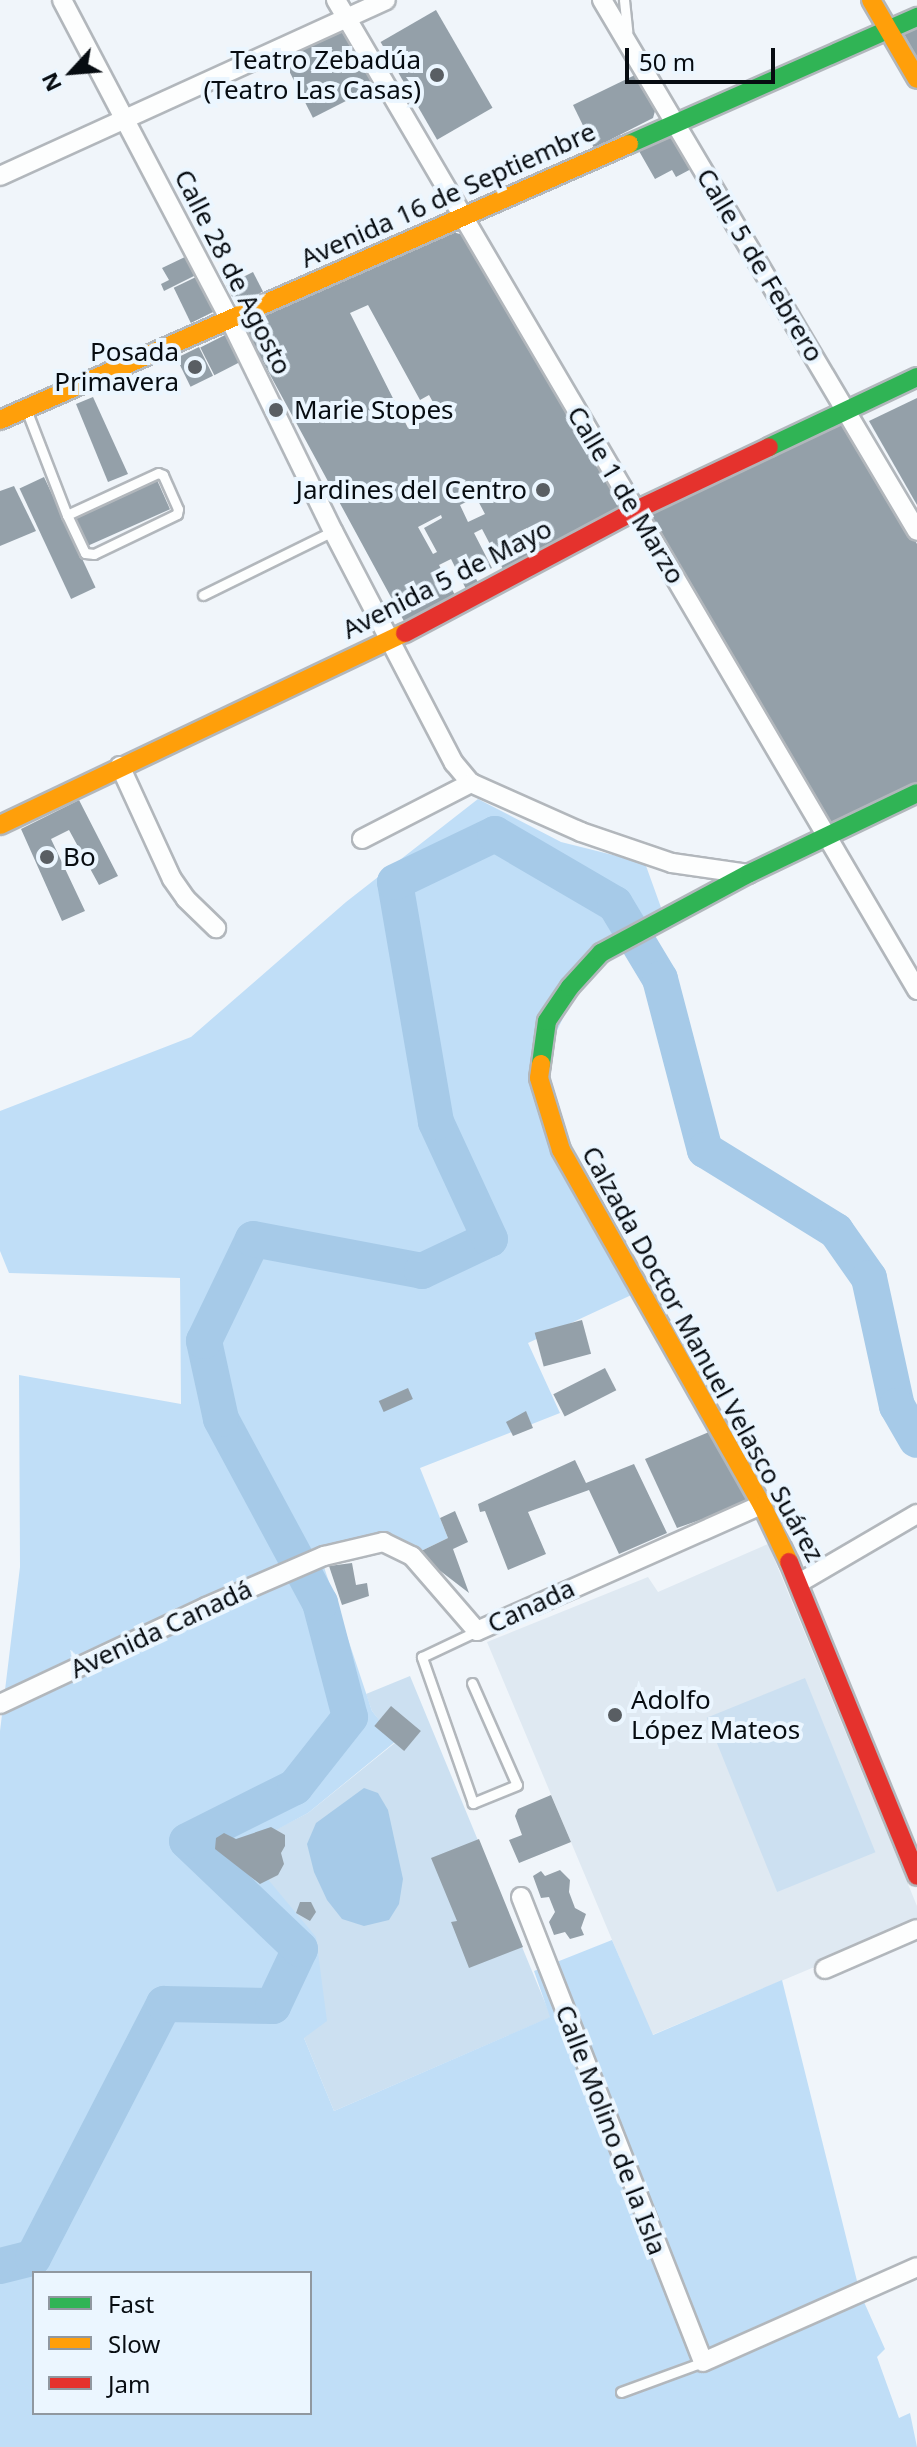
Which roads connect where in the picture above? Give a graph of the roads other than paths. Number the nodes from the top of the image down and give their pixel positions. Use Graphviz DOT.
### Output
graph roads {
  1 [pos="62,0"];
  2 [pos="336,0"];
  3 [pos="386,0"];
  4 [pos="602,0"];
  5 [pos="624,0"];
  6 [pos="871,0"];
  7 [pos="917,17"];
  8 [pos="347,18"];
  9 [pos="888,30"];
  10 [pos="630,47"];
  11 [pos="917,79"];
  12 [pos="124,120"];
  13 [pos="674,122"];
  14 [pos="0,176"];
  15 [pos="461,219"];
  16 [pos="230,320"];
  17 [pos="917,377"];
  18 [pos="26,409"];
  19 [pos="847,409"];
  20 [pos="0,420"];
  21 [pos="636,510"];
  22 [pos="67,515"];
  23 [pos="333,531"];
  24 [pos="917,531"];
  25 [pos="203,595"];
  26 [pos="393,639"];
  27 [pos="120,766"];
  28 [pos="471,783"];
  29 [pos="917,793"];
  30 [pos="0,825"];
  31 [pos="826,837"];
  32 [pos="362,839"];
  33 [pos="748,874"];
  34 [pos="216,928"];
  35 [pos="917,990"];
  36 [pos="762,1505"];
  37 [pos="917,1514"];
  38 [pos="324,1556"];
  39 [pos="799,1583"];
  40 [pos="477,1631"];
  41 [pos="472,1683"];
  42 [pos="0,1704"];
  43 [pos="917,1876"];
  44 [pos="521,1897"];
  45 [pos="917,1929"];
  46 [pos="825,1969"];
  47 [pos="917,2267"];
  48 [pos="703,2362"];
  49 [pos="621,2392"];
  1 -- 12 [label="street, Calle 28 de Agosto"];
  2 -- 8 [label="street, Calle 1 de Marzo"];
  3 -- 8 [label="street"];
  4 -- 10 [label="street, Calle 5 de Febrero"];
  5 -- 10 [label="lane"];
  6 -- 9 [label="main road"];
  7 -- 9 [label="main road, Avenida 16 de Septiembre"];
  8 -- 12 [label="street"];
  8 -- 15 [label="street, Calle 1 de Marzo"];
  9 -- 11 [label="main road"];
  9 -- 13 [label="main road, Avenida 16 de Septiembre"];
  10 -- 13 [label="street, Calle 5 de Febrero"];
  12 -- 14 [label="street"];
  12 -- 16 [label="street, Calle 28 de Agosto"];
  13 -- 15 [label="main road, Avenida 16 de Septiembre"];
  13 -- 19 [label="street, Calle 5 de Febrero"];
  15 -- 16 [label="main road, Avenida 16 de Septiembre"];
  15 -- 21 [label="street, Calle 1 de Marzo"];
  16 -- 18 [label="main road, Avenida 16 de Septiembre"];
  16 -- 23 [label="street, Calle 28 de Agosto"];
  17 -- 19 [label="main road, Avenida 5 de Mayo"];
  18 -- 20 [label="main road, Avenida 16 de Septiembre"];
  18 -- 22 [label="lane"];
  19 -- 21 [label="main road, Avenida 5 de Mayo"];
  19 -- 24 [label="street, Calle 5 de Febrero"];
  21 -- 26 [label="main road, Avenida 5 de Mayo"];
  21 -- 31 [label="street, Calle 1 de Marzo"];
  22 -- 22 [label="lane"];
  23 -- 25 [label="lane"];
  23 -- 26 [label="street, Calle 28 de Agosto"];
  26 -- 27 [label="main road, Avenida 5 de Mayo"];
  26 -- 28 [label="street, Calle 28 de Agosto"];
  27 -- 30 [label="main road, Avenida 5 de Mayo"];
  27 -- 34 [label="street"];
  28 -- 32 [label="street"];
  28 -- 33 [label="street"];
  29 -- 31 [label="main road"];
  31 -- 33 [label="main road"];
  31 -- 35 [label="street, Calle 1 de Marzo"];
  33 -- 36 [label="main road, Calzada Doctor Manuel Velasco Suárez"];
  36 -- 39 [label="main road, Calzada Doctor Manuel Velasco Suárez"];
  36 -- 40 [label="street, Canada"];
  37 -- 39 [label="street"];
  38 -- 40 [label="street, Canada"];
  38 -- 42 [label="street, Avenida Canadá"];
  39 -- 43 [label="main road, Calzada Doctor Manuel Velasco Suárez"];
  40 -- 41 [label="lane"];
  44 -- 48 [label="street, Calle Molino de la Isla"];
  45 -- 46 [label="street"];
  47 -- 48 [label="street"];
  48 -- 49 [label="lane"];
}
